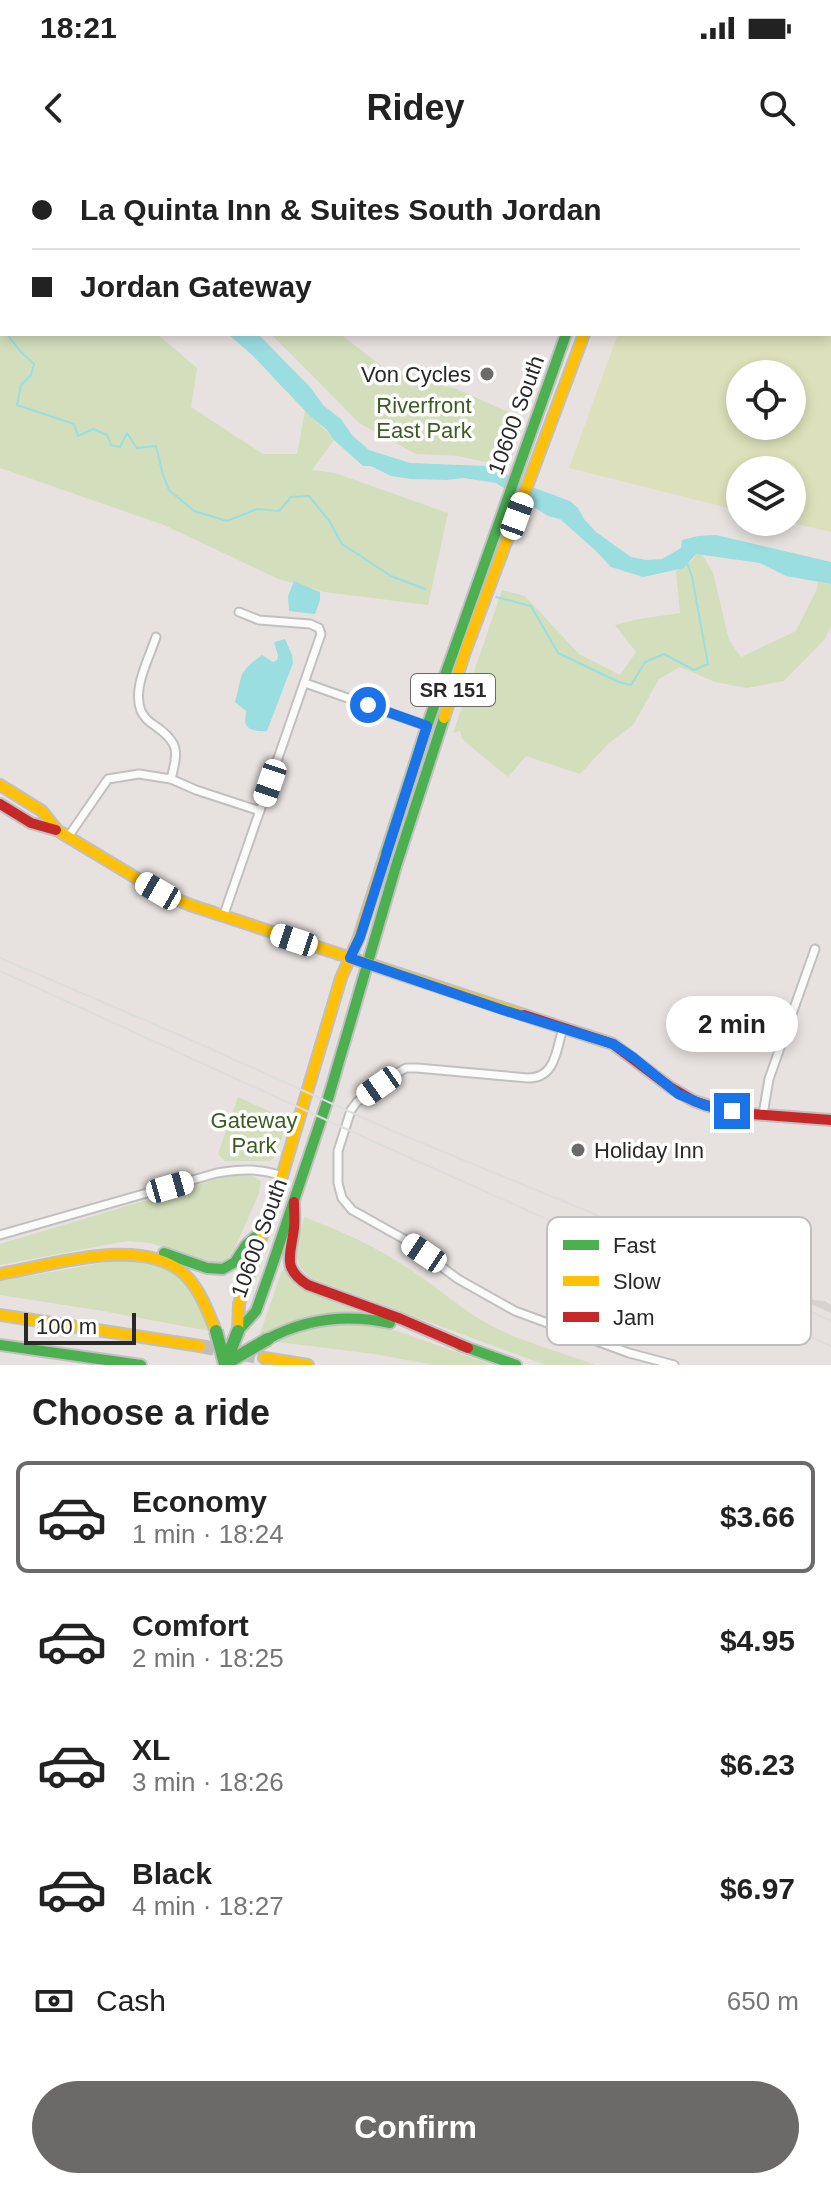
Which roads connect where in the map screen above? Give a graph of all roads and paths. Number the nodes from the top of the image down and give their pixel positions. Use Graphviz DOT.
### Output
graph roads {
  1 [pos="565,336"];
  2 [pos="583,336"];
  3 [pos="239,612"];
  4 [pos="156,637"];
  5 [pos="305,683"];
  6 [pos="427,726"];
  7 [pos="171,779"];
  8 [pos="0,785"];
  9 [pos="0,804"];
  10 [pos="260,811"];
  11 [pos="63,834"];
  12 [pos="223,917"];
  13 [pos="815,949"];
  14 [pos="350,958"];
  15 [pos="367,963"];
  16 [pos="563,1028"];
  17 [pos="763,1114"];
  18 [pos="831,1120"];
  19 [pos="282,1176"];
  20 [pos="294,1202"];
  21 [pos="264,1229"];
  22 [pos="0,1235"];
  23 [pos="90,1258"];
  24 [pos="0,1274"];
  25 [pos="0,1315"];
  26 [pos="547,1323"];
  27 [pos="238,1331"];
  28 [pos="0,1345"];
  29 [pos="607,1345"];
  30 [pos="200,1346"];
  31 [pos="468,1348"];
  32 [pos="264,1358"];
  33 [pos="141,1365"];
  34 [pos="224,1365"];
  35 [pos="308,1365"];
  36 [pos="516,1365"];
  37 [pos="674,1365"];
  1 -- 6 [label="main road, 10600 South / SR 151"];
  2 -- 15 [label="main road, 10600 South / SR 151"];
  3 -- 5 [label="street"];
  4 -- 7 [label="street"];
  5 -- 6 [label="street"];
  5 -- 10 [label="street"];
  6 -- 14 [label="main road, 10600 South / SR 151"];
  7 -- 10 [label="street"];
  7 -- 11 [label="street"];
  8 -- 11 [label="main road"];
  9 -- 11 [label="main road"];
  10 -- 12 [label="street"];
  11 -- 12 [label="main road"];
  12 -- 14 [label="main road"];
  13 -- 17 [label="street"];
  14 -- 15 [label="main road"];
  14 -- 19 [label="main road, 10600 South / SR 151"];
  15 -- 16 [label="main road"];
  15 -- 20 [label="main road, 10600 South / SR 151"];
  16 -- 17 [label="main road"];
  16 -- 26 [label="street"];
  17 -- 18 [label="main road"];
  19 -- 21 [label="main road, 10600 South / SR 151"];
  19 -- 22 [label="street"];
  20 -- 27 [label="main road, 10600 South / SR 151"];
  20 -- 31 [label="main road"];
  21 -- 23 [label="main road"];
  21 -- 27 [label="main road, 10600 South / SR 151"];
  23 -- 24 [label="main road"];
  23 -- 34 [label="main road, bridge"];
  25 -- 30 [label="main road"];
  27 -- 34 [label="main road, 10600 South / SR 151, bridge"];
  28 -- 33 [label="main road"];
  29 -- 37 [label="street"];
  31 -- 34 [label="main road, bridge"];
  31 -- 36 [label="main road"];
  32 -- 35 [label="main road"];
}
